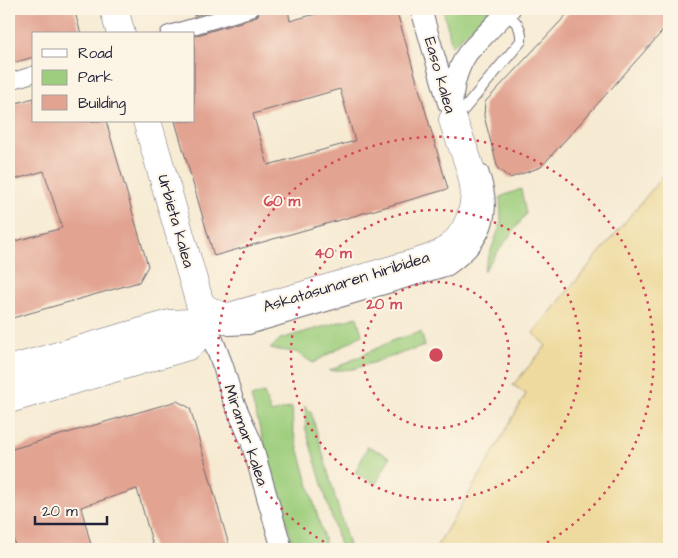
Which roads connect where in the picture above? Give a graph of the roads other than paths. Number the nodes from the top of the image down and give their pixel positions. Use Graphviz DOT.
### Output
graph roads {
  1 [pos="114,9"];
  2 [pos="251,9"];
  3 [pos="421,9"];
  4 [pos="507,12"];
  5 [pos="120,32"];
  6 [pos="175,32"];
  7 [pos="32,75"];
  8 [pos="9,82"];
  9 [pos="147,122"];
  10 [pos="457,130"];
  11 [pos="465,191"];
  12 [pos="203,313"];
  13 [pos="9,370"];
  14 [pos="9,399"];
  15 [pos="282,549"];
  1 -- 5 [label="main road"];
  2 -- 6 [label="street"];
  3 -- 10 [label="street, Easo kalea"];
  4 -- 10 [label="street"];
  4 -- 10 [label="lane"];
  7 -- 8 [label="street"];
  9 -- 12 [label="main road, Urbieta kalea"];
  10 -- 11 [label="lane"];
  10 -- 12 [label="main road, Askatasunaren hiribidea"];
  12 -- 13 [label="main road"];
  12 -- 14 [label="main road"];
  12 -- 15 [label="street, Miramar kalea"];
}
